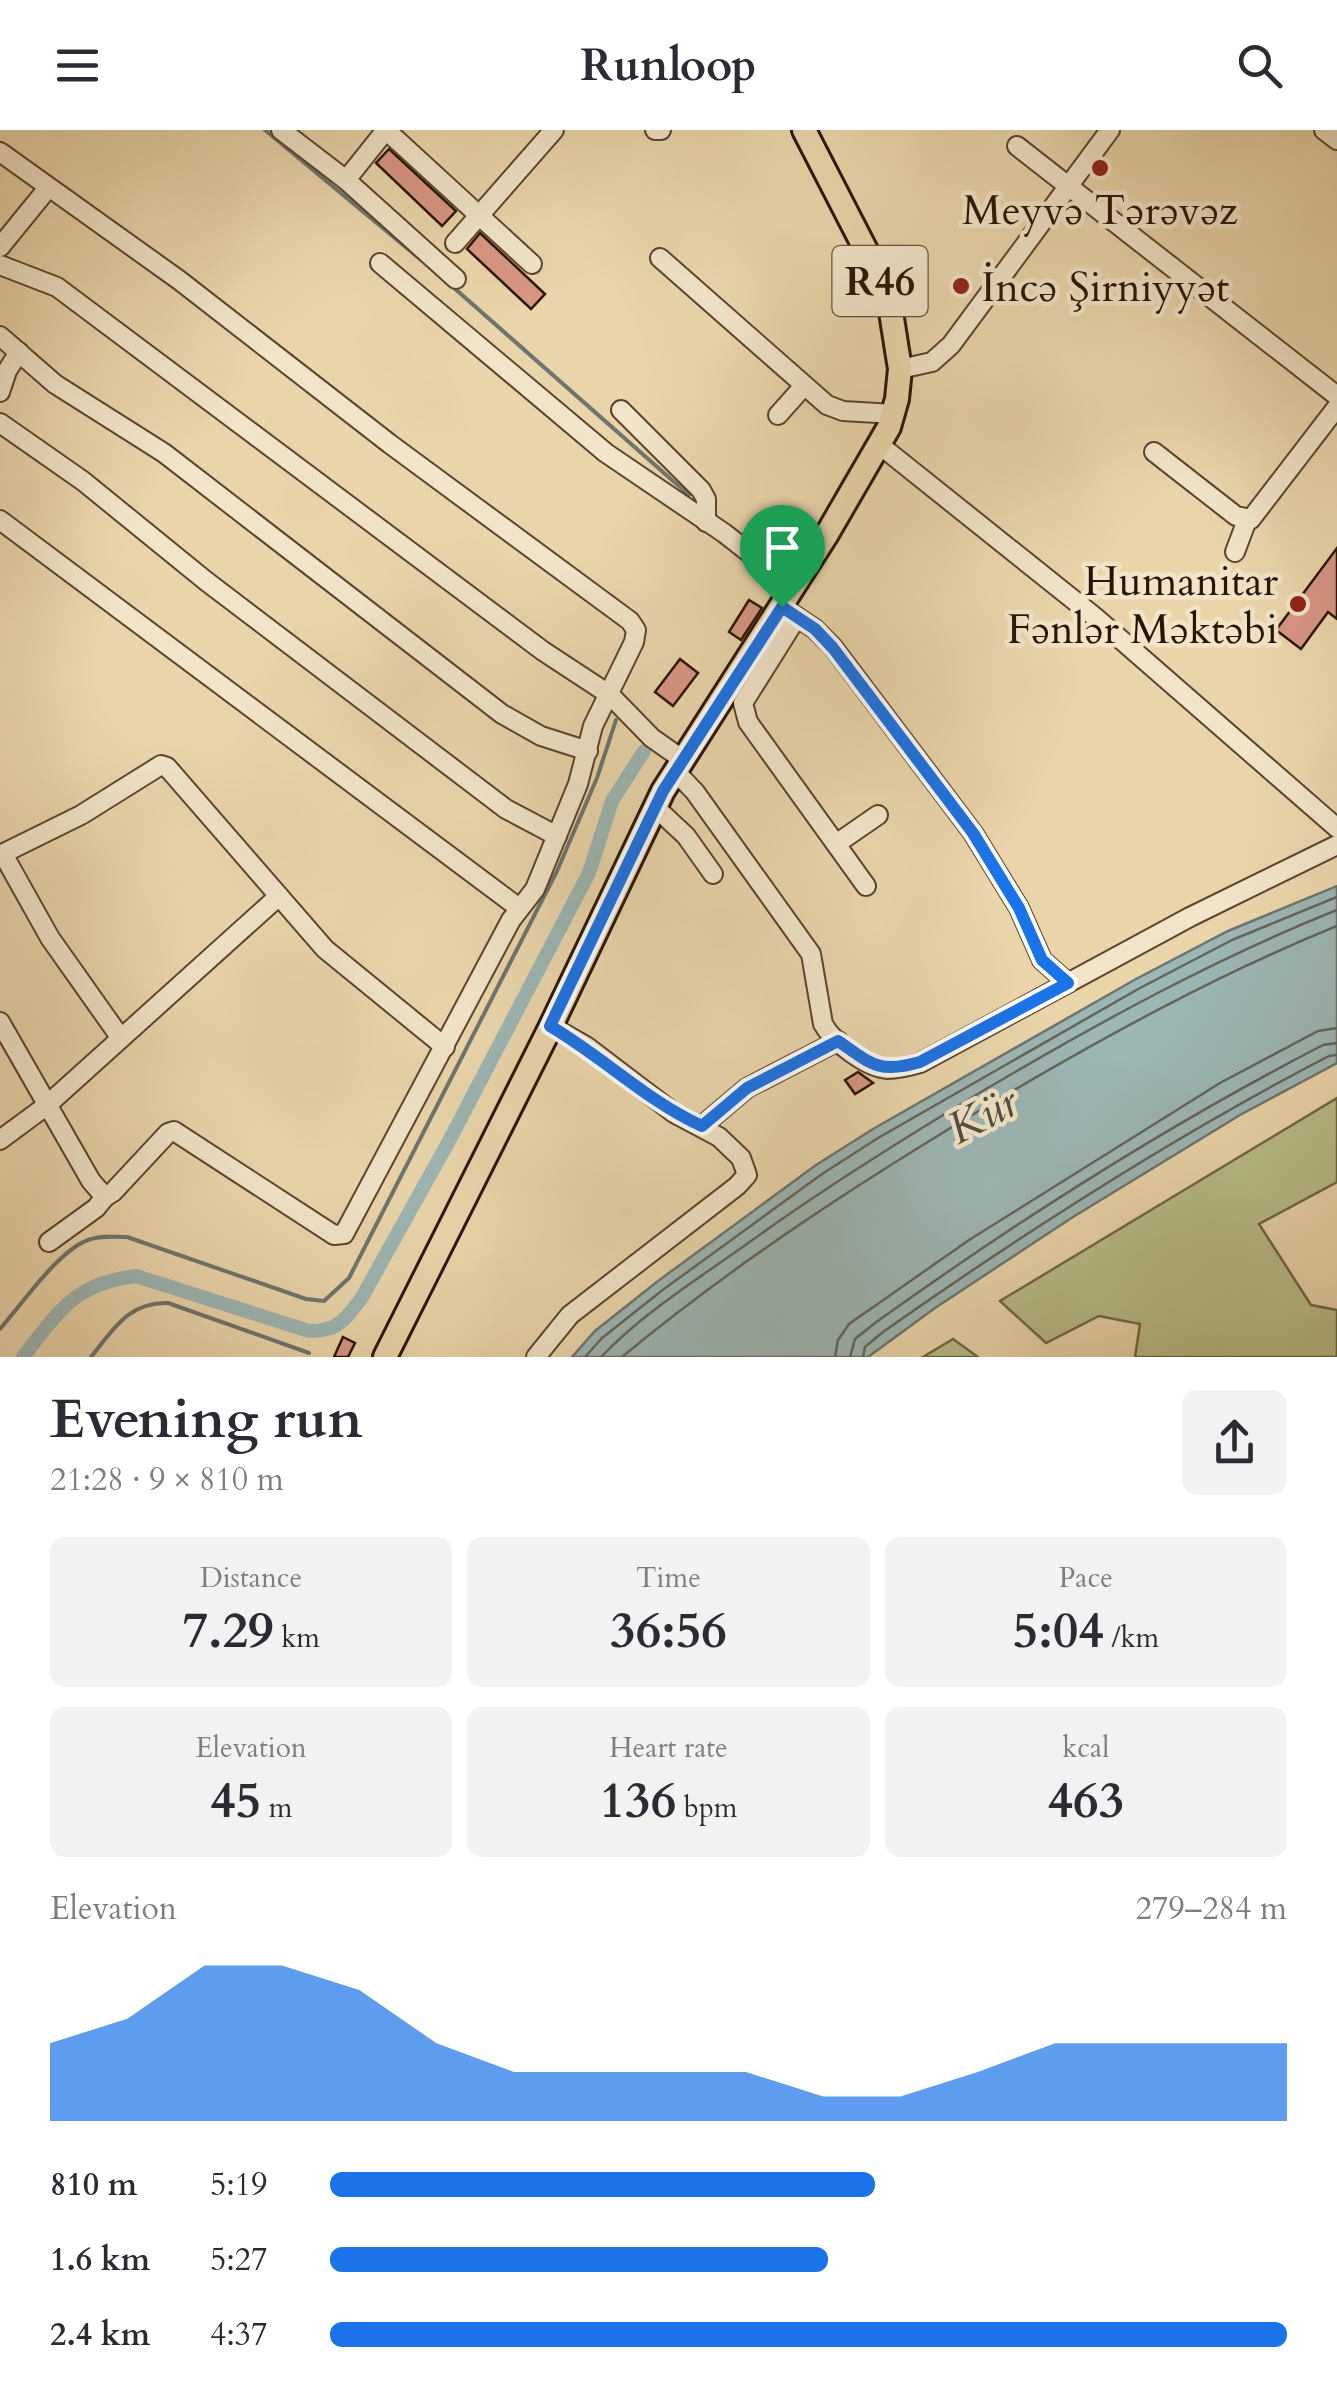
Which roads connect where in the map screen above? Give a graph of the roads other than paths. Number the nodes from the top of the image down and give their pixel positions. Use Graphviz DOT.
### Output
graph roads {
  1 [pos="281,130"];
  2 [pos="554,130"];
  3 [pos="804,130"];
  4 [pos="1110,130"];
  5 [pos="1324,130"];
  6 [pos="1337,140"];
  7 [pos="1017,146"];
  8 [pos="0,152"];
  9 [pos="346,180"];
  10 [pos="1068,186"];
  11 [pos="48,188"];
  12 [pos="479,216"];
  13 [pos="455,243"];
  14 [pos="0,248"];
  15 [pos="660,258"];
  16 [pos="380,262"];
  17 [pos="532,264"];
  18 [pos="0,265"];
  19 [pos="456,280"];
  20 [pos="0,336"];
  21 [pos="19,352"];
  22 [pos="900,368"];
  23 [pos="803,387"];
  24 [pos="0,392"];
  25 [pos="1337,396"];
  26 [pos="1337,407"];
  27 [pos="621,410"];
  28 [pos="894,414"];
  29 [pos="778,415"];
  30 [pos="0,423"];
  31 [pos="881,446"];
  32 [pos="1154,452"];
  33 [pos="0,520"];
  34 [pos="1247,520"];
  35 [pos="706,522"];
  36 [pos="1235,552"];
  37 [pos="791,604"];
  38 [pos="610,695"];
  39 [pos="588,751"];
  40 [pos="678,765"];
  41 [pos="655,807"];
  42 [pos="878,815"];
  43 [pos="1337,828"];
  44 [pos="557,836"];
  45 [pos="836,844"];
  46 [pos="1337,845"];
  47 [pos="1,854"];
  48 [pos="712,874"];
  49 [pos="866,886"];
  50 [pos="279,896"];
  51 [pos="519,908"];
  52 [pos="1068,983"];
  53 [pos="0,1022"];
  54 [pos="550,1026"];
  55 [pos="120,1037"];
  56 [pos="838,1041"];
  57 [pos="446,1047"];
  58 [pos="46,1106"];
  59 [pos="702,1126"];
  60 [pos="0,1140"];
  61 [pos="104,1197"];
  62 [pos="49,1242"];
  63 [pos="385,1357"];
  64 [pos="536,1357"];
  1 -- 9 [label="street"];
  2 -- 12 [label="street"];
  3 -- 22 [label="main road, R46"];
  4 -- 10 [label="street"];
  5 -- 6 [label="street"];
  7 -- 10 [label="street"];
  8 -- 11 [label="street"];
  9 -- 12 [label="street"];
  9 -- 19 [label="street"];
  10 -- 22 [label="street"];
  10 -- 25 [label="street"];
  11 -- 14 [label="street"];
  11 -- 38 [label="street"];
  12 -- 13 [label="street"];
  12 -- 17 [label="street"];
  15 -- 23 [label="street"];
  16 -- 35 [label="street"];
  18 -- 38 [label="street"];
  20 -- 21 [label="street"];
  21 -- 24 [label="street"];
  21 -- 39 [label="street"];
  22 -- 28 [label="main road, R46"];
  23 -- 28 [label="street"];
  23 -- 29 [label="street"];
  26 -- 34 [label="street"];
  27 -- 35 [label="street"];
  28 -- 31 [label="main road, R46"];
  30 -- 44 [label="street"];
  31 -- 37 [label="main road, R46"];
  31 -- 43 [label="street"];
  32 -- 34 [label="street"];
  33 -- 51 [label="street"];
  34 -- 36 [label="street"];
  35 -- 37 [label="street"];
  37 -- 40 [label="main road, R46"];
  37 -- 45 [label="street"];
  37 -- 52 [label="street"];
  38 -- 39 [label="street"];
  38 -- 40 [label="street"];
  39 -- 44 [label="street"];
  40 -- 41 [label="main road, R46"];
  40 -- 56 [label="street"];
  41 -- 48 [label="street"];
  41 -- 54 [label="main road, R46"];
  42 -- 45 [label="street"];
  44 -- 51 [label="street"];
  45 -- 49 [label="street"];
  46 -- 52 [label="street"];
  47 -- 50 [label="street"];
  47 -- 55 [label="street"];
  50 -- 55 [label="street"];
  50 -- 57 [label="street"];
  51 -- 57 [label="street"];
  52 -- 56 [label="street"];
  53 -- 58 [label="street"];
  54 -- 59 [label="street"];
  54 -- 63 [label="main road, R46"];
  55 -- 58 [label="street"];
  56 -- 59 [label="street"];
  57 -- 61 [label="street"];
  58 -- 60 [label="street"];
  58 -- 61 [label="street"];
  59 -- 64 [label="street"];
  61 -- 62 [label="street"];
}
